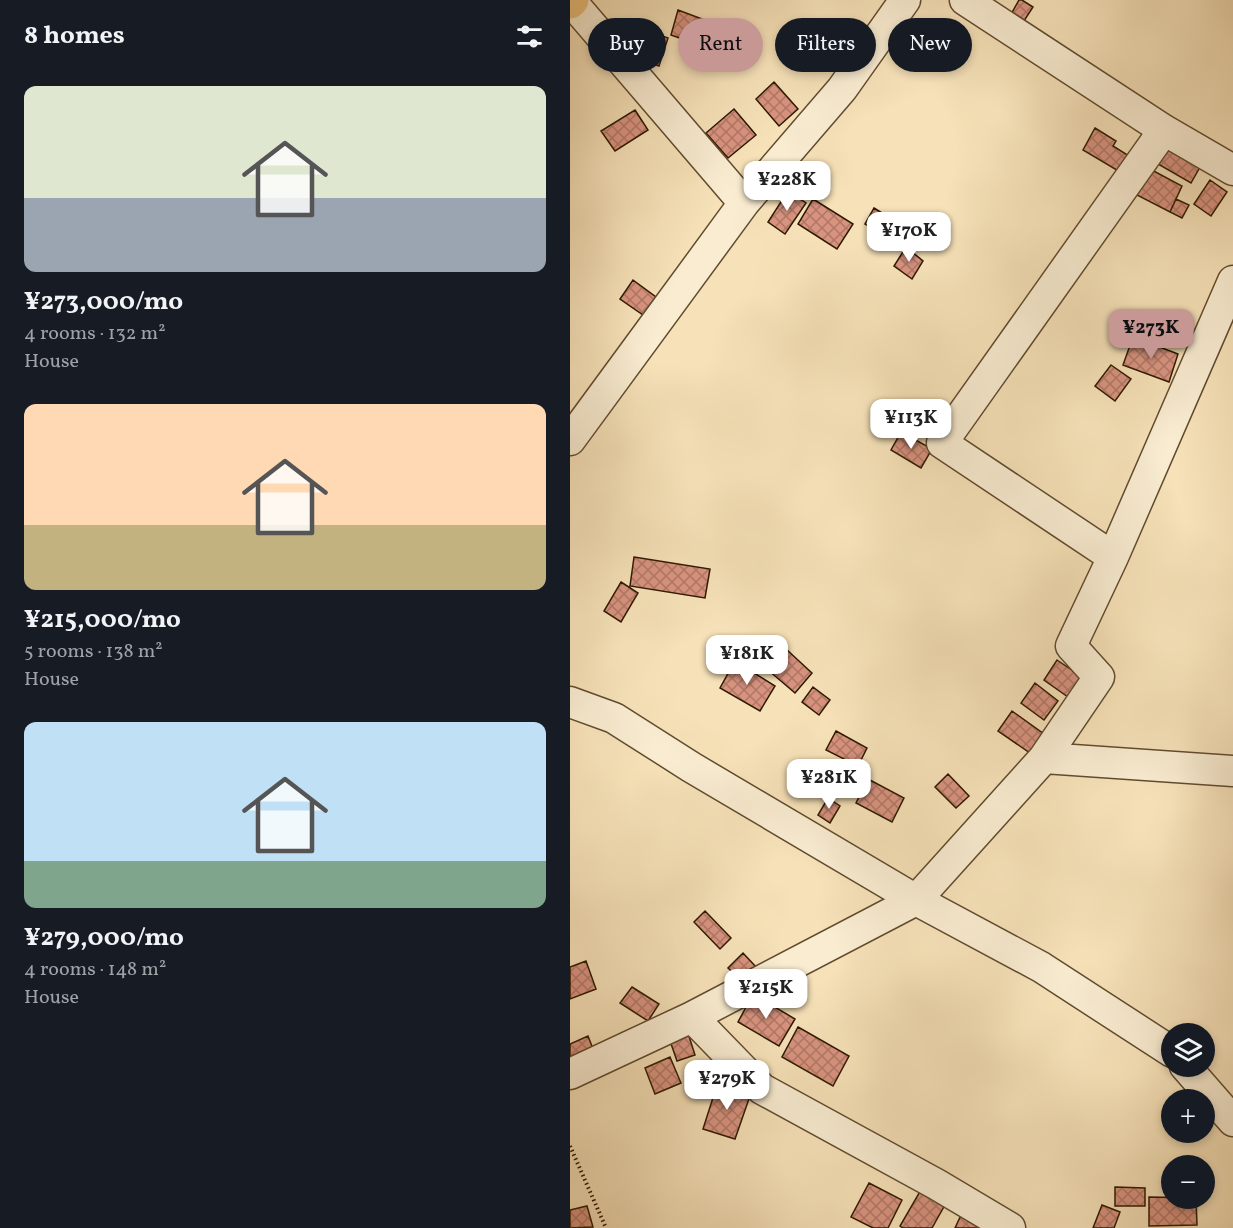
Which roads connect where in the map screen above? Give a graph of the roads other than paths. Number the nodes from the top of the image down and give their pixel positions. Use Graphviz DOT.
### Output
graph roads {
  1 [pos="904,0"];
  2 [pos="965,0"];
  3 [pos="571,1"];
  4 [pos="1164,130"];
  5 [pos="1233,170"];
  6 [pos="744,203"];
  7 [pos="1233,281"];
  8 [pos="570,440"];
  9 [pos="1113,557"];
  10 [pos="570,702"];
  11 [pos="1044,758"];
  12 [pos="1233,771"];
  13 [pos="916,900"];
  14 [pos="692,1017"];
  15 [pos="1161,1045"];
  16 [pos="570,1074"];
  17 [pos="1195,1077"];
  18 [pos="1233,1121"];
  19 [pos="1010,1228"];
  1 -- 6 [label="street"];
  2 -- 4 [label="street"];
  3 -- 6 [label="street"];
  4 -- 5 [label="street"];
  4 -- 9 [label="street"];
  6 -- 8 [label="street"];
  7 -- 9 [label="street"];
  9 -- 11 [label="street"];
  10 -- 13 [label="street"];
  11 -- 12 [label="street"];
  11 -- 13 [label="street"];
  13 -- 14 [label="street"];
  13 -- 15 [label="street"];
  14 -- 16 [label="street"];
  14 -- 19 [label="street"];
  17 -- 18 [label="street"];
}
